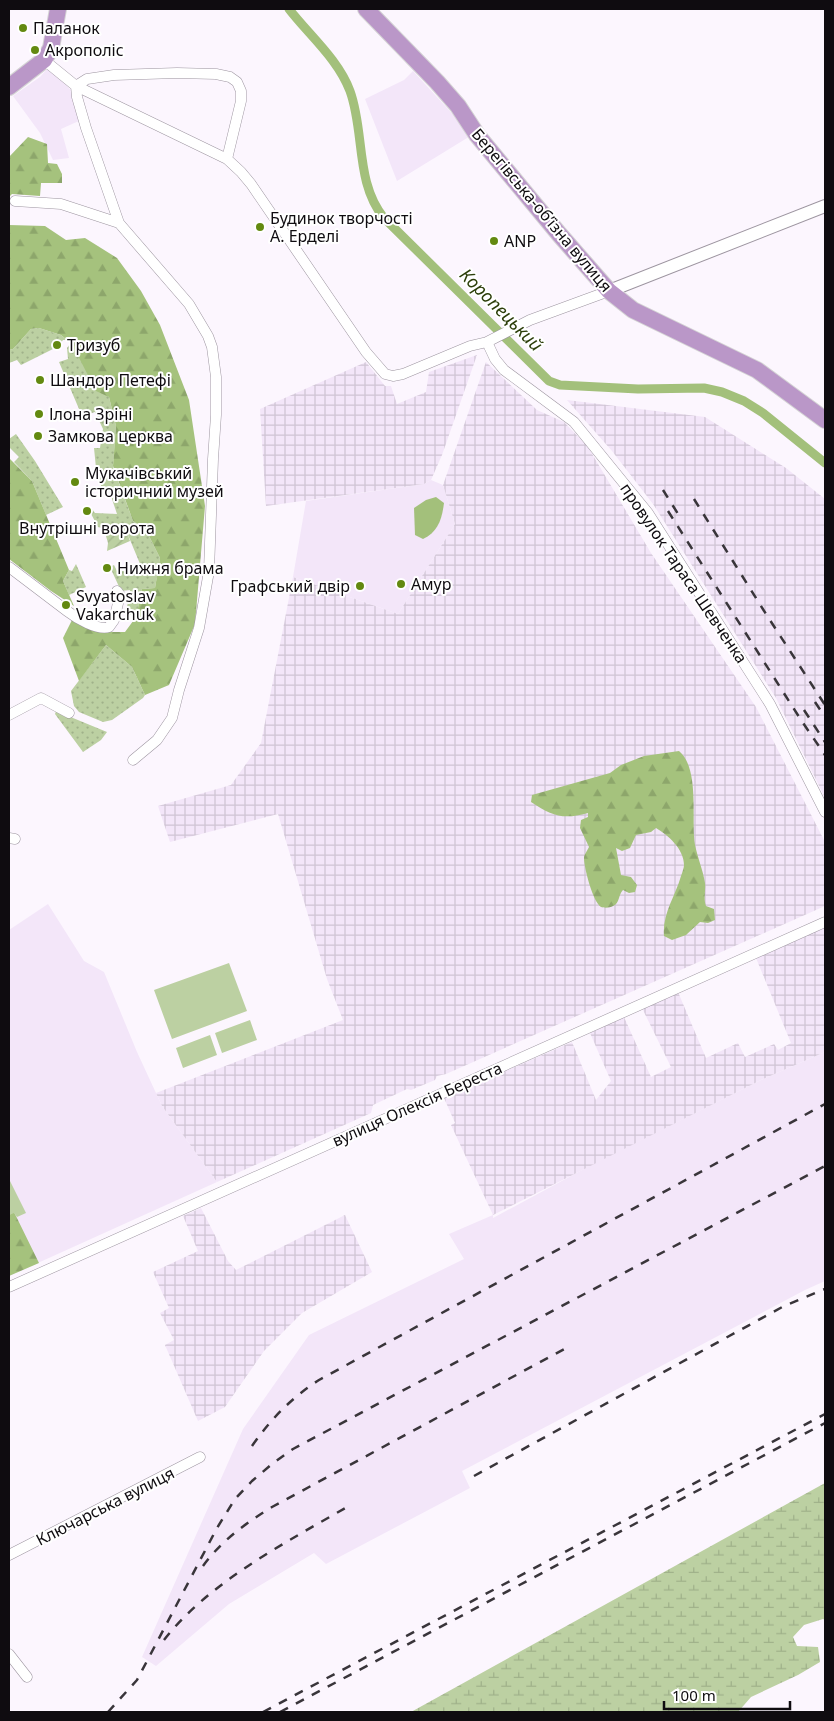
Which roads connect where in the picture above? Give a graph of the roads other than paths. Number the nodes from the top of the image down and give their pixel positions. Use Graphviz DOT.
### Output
graph roads {
  1 [pos="58,9"];
  2 [pos="366,9"];
  3 [pos="44,60"];
  4 [pos="76,86"];
  5 [pos="9,87"];
  6 [pos="227,159"];
  7 [pos="15,201"];
  8 [pos="825,206"];
  9 [pos="119,223"];
  10 [pos="609,291"];
  11 [pos="490,340"];
  12 [pos="825,420"];
  13 [pos="9,566"];
  14 [pos="117,591"];
  15 [pos="69,713"];
  16 [pos="9,715"];
  17 [pos="133,760"];
  18 [pos="825,812"];
  19 [pos="825,922"];
  20 [pos="9,1287"];
  21 [pos="200,1457"];
  22 [pos="9,1555"];
  23 [pos="9,1654"];
  24 [pos="26,1677"];
  1 -- 3 [label="highway"];
  2 -- 10 [label="highway, Берегівська-обʼїзна вулиця"];
  3 -- 4 [label="street"];
  3 -- 5 [label="highway"];
  4 -- 6 [label="street"];
  4 -- 6 [label="street"];
  4 -- 9 [label="street"];
  6 -- 11 [label="street"];
  7 -- 9 [label="street"];
  8 -- 10 [label="street"];
  9 -- 17 [label="street"];
  10 -- 11 [label="street"];
  10 -- 12 [label="highway, Берегівська-обʼїзна вулиця"];
  11 -- 18 [label="street, провулок Тараса Шевченка"];
  13 -- 14 [label="street"];
  15 -- 16 [label="street"];
  19 -- 20 [label="street, вулиця Олексія Береста"];
  21 -- 22 [label="street, Ключарська вулиця"];
  23 -- 24 [label="street"];
}
